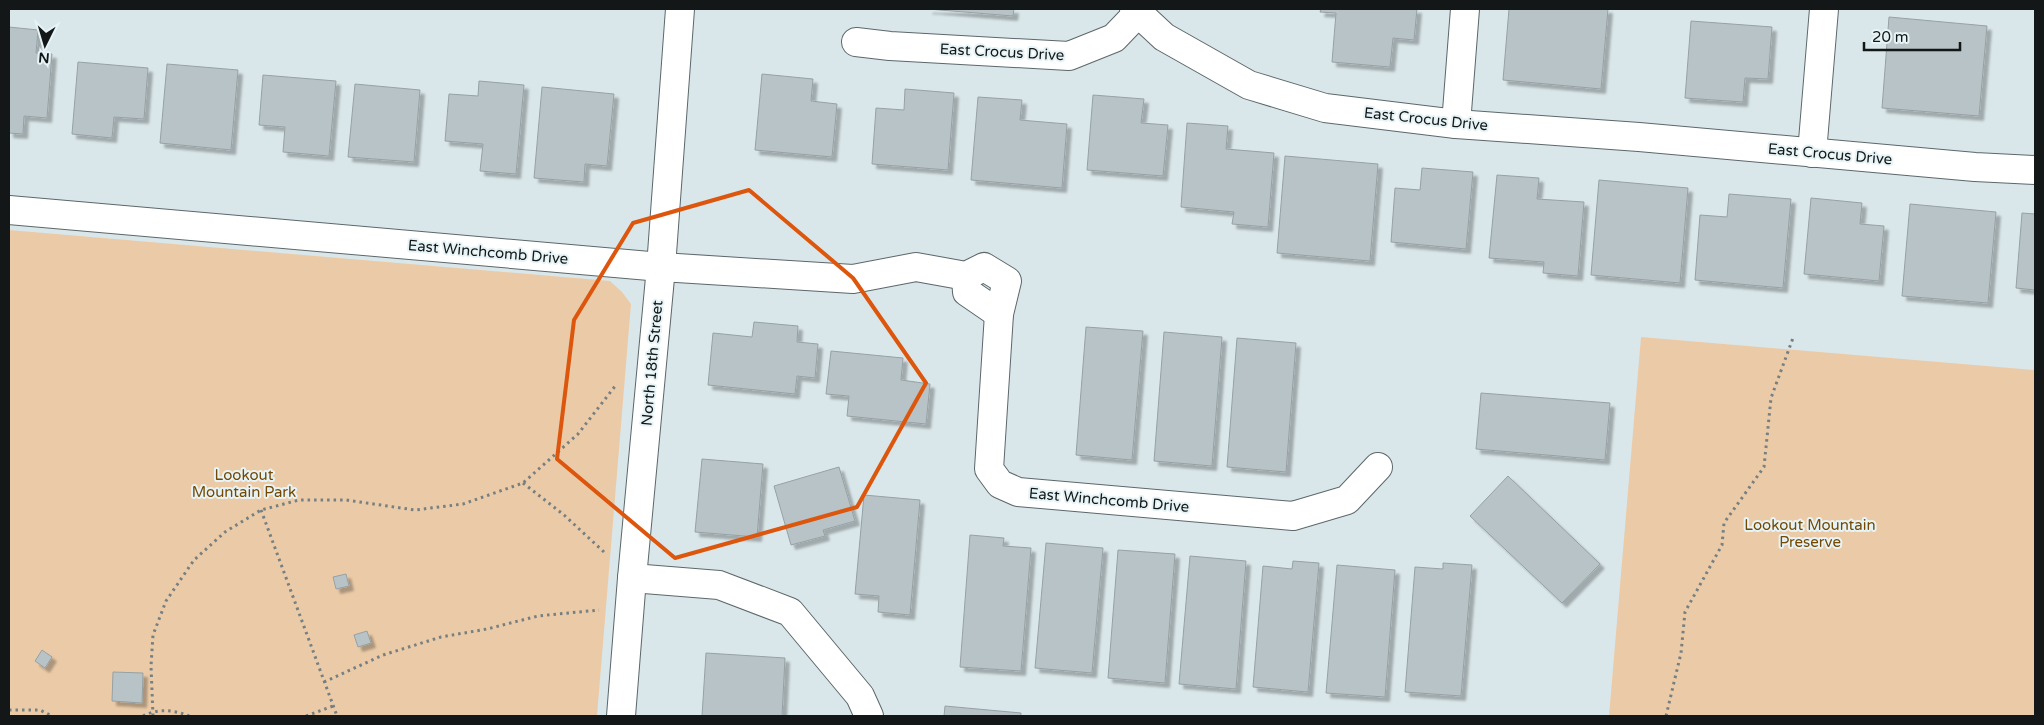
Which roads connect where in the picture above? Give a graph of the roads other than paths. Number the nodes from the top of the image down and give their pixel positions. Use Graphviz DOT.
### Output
graph roads {
  1 [pos="680,9"];
  2 [pos="1465,9"];
  3 [pos="1824,9"];
  4 [pos="1136,11"];
  5 [pos="856,42"];
  6 [pos="1456,124"];
  7 [pos="1812,153"];
  8 [pos="2035,170"];
  9 [pos="9,210"];
  10 [pos="661,267"];
  11 [pos="1378,467"];
  12 [pos="632,578"];
  13 [pos="622,716"];
  14 [pos="869,716"];
  1 -- 10 [label="street, North 18th Street"];
  2 -- 6 [label="street"];
  3 -- 7 [label="street"];
  4 -- 5 [label="street, East Crocus Drive"];
  4 -- 6 [label="street, East Crocus Drive"];
  6 -- 7 [label="street, East Crocus Drive"];
  7 -- 8 [label="street, East Crocus Drive"];
  9 -- 10 [label="street, East Winchcomb Drive"];
  10 -- 11 [label="street, East Winchcomb Drive"];
  10 -- 12 [label="street, North 18th Street"];
  12 -- 13 [label="street, North 18th Street"];
  12 -- 14 [label="street"];
}
